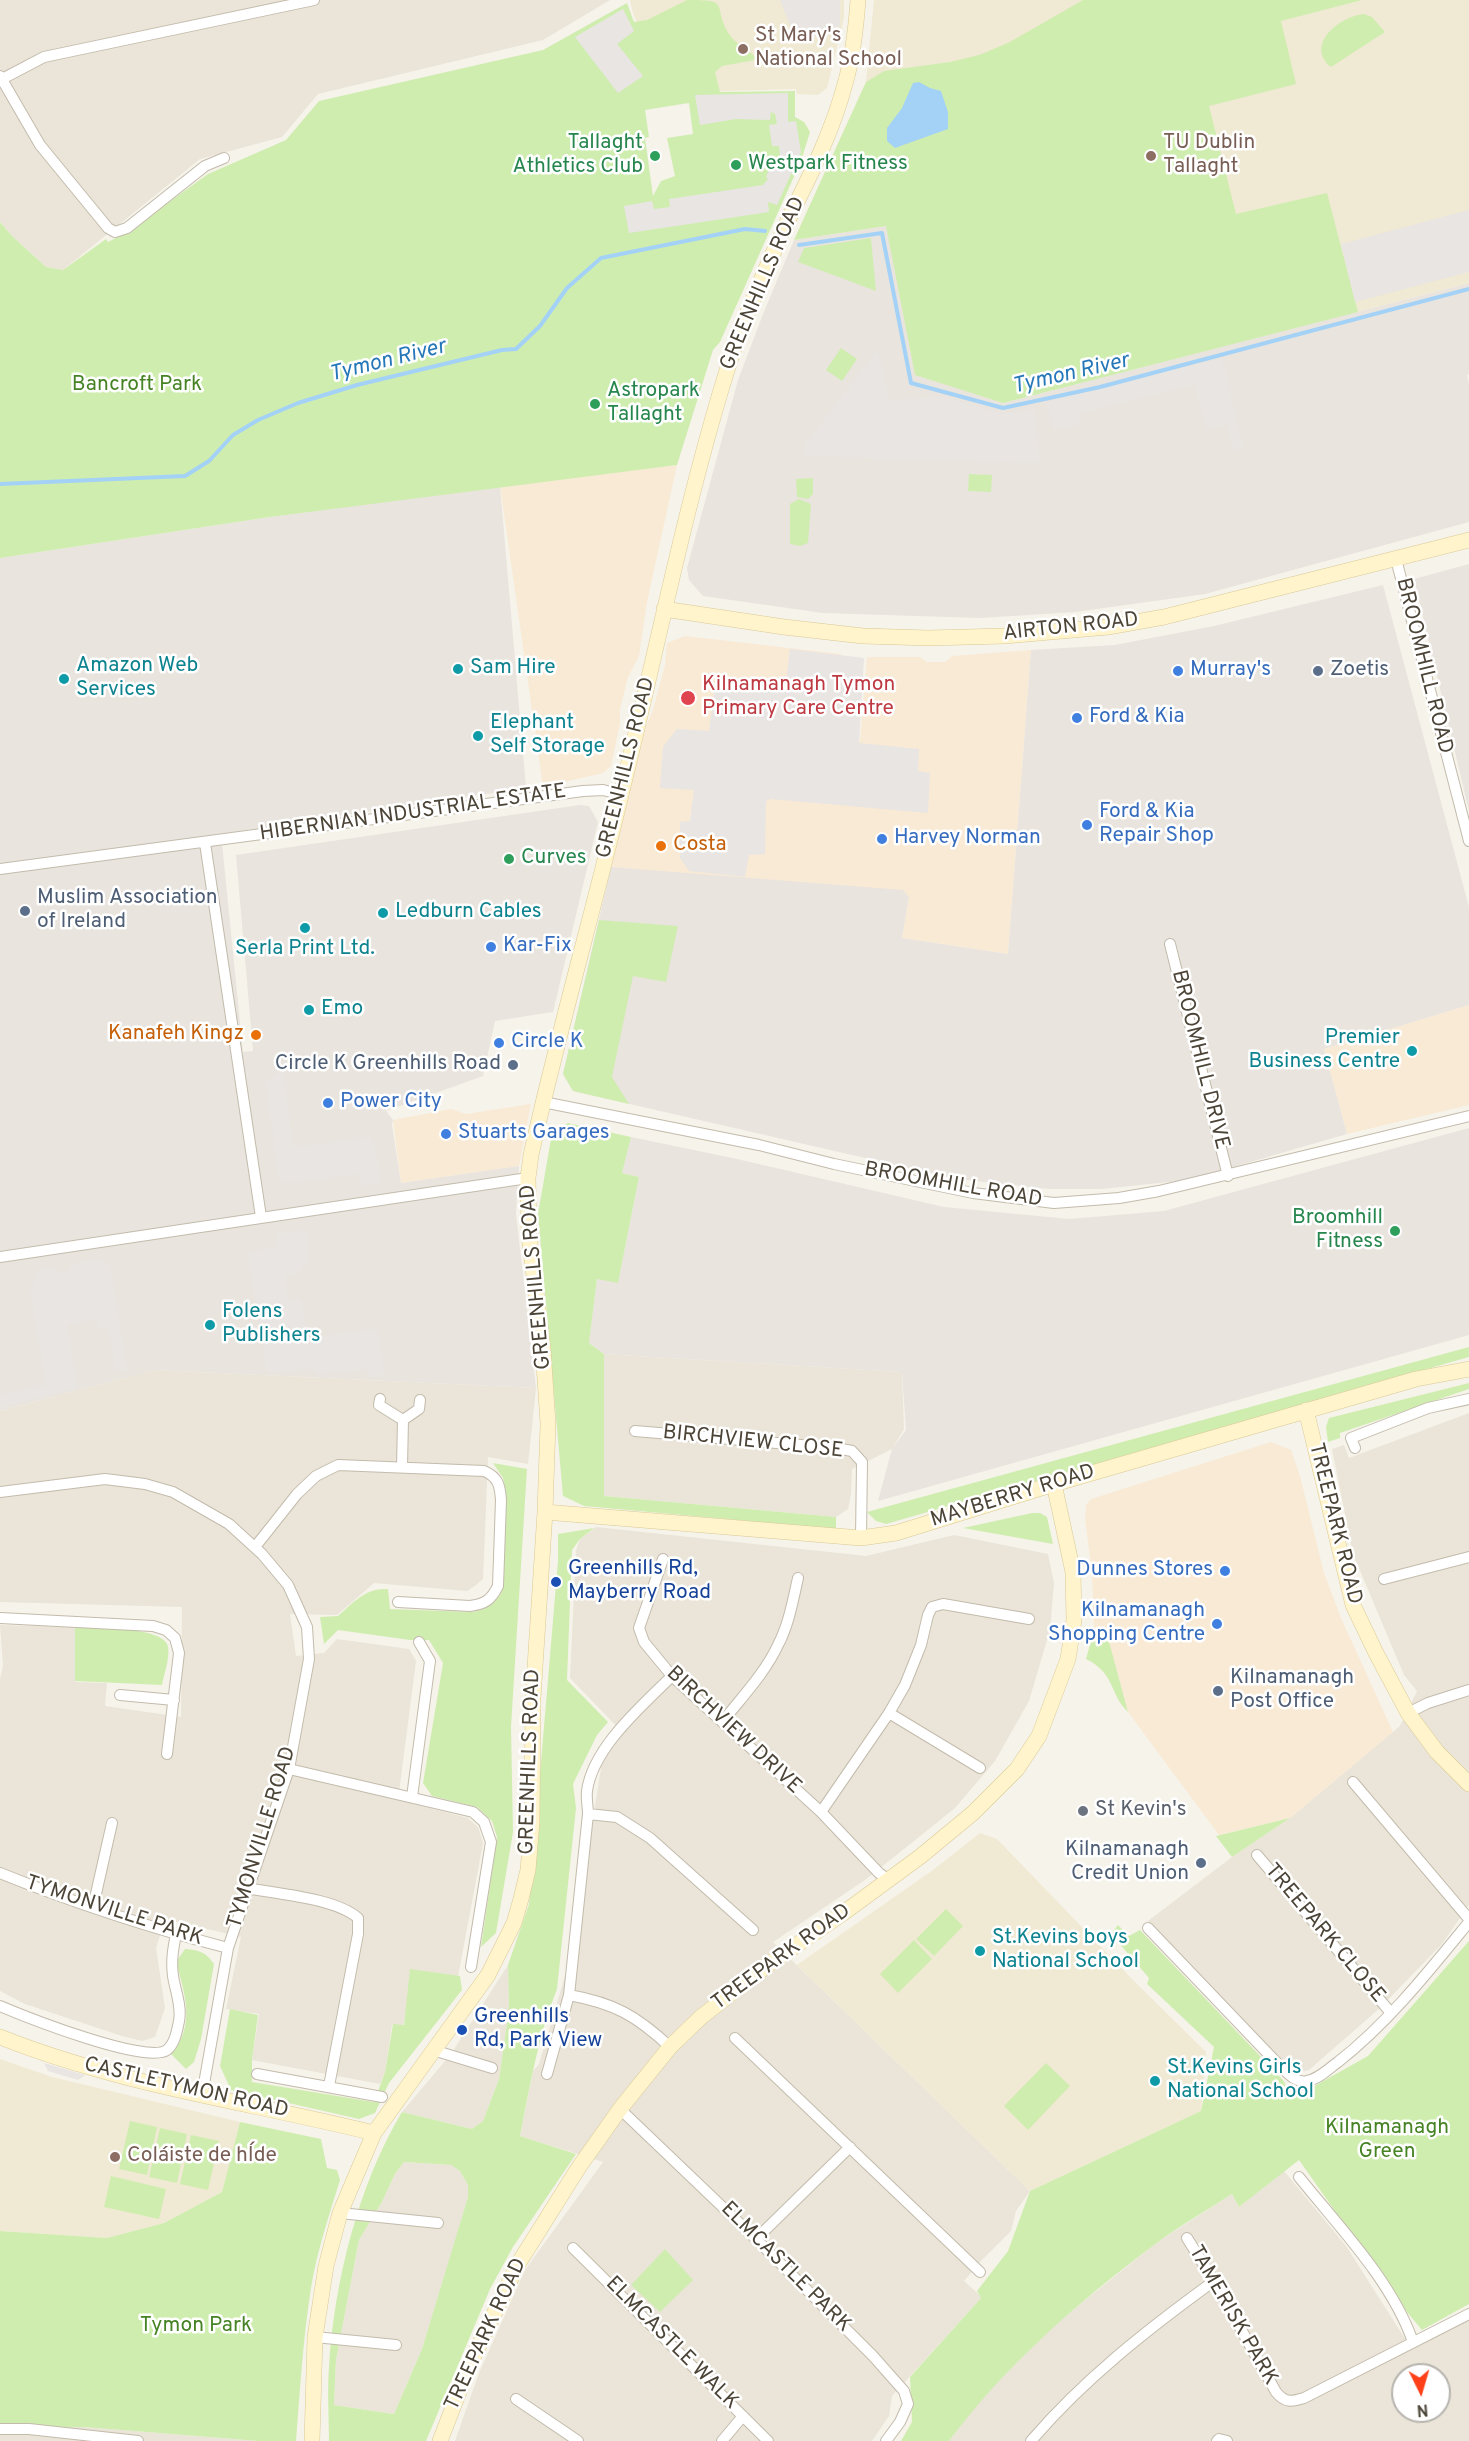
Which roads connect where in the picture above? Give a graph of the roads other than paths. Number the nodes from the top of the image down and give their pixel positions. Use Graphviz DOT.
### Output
graph roads {
  1 [pos="314,0"];
  2 [pos="858,0"];
  3 [pos="1,77"];
  4 [pos="225,158"];
  5 [pos="1469,540"];
  6 [pos="1396,559"];
  7 [pos="664,609"];
  8 [pos="622,795"];
  9 [pos="1469,842"];
  10 [pos="205,843"];
  11 [pos="0,869"];
  12 [pos="1170,944"];
  13 [pos="543,1102"];
  14 [pos="1469,1116"];
  15 [pos="1228,1176"];
  16 [pos="528,1178"];
  17 [pos="261,1217"];
  18 [pos="0,1257"];
  19 [pos="1469,1369"];
  20 [pos="380,1399"];
  21 [pos="1469,1399"];
  22 [pos="420,1400"];
  23 [pos="1306,1410"];
  24 [pos="403,1420"];
  25 [pos="635,1431"];
  26 [pos="1355,1448"];
  27 [pos="402,1467"];
  28 [pos="1054,1484"];
  29 [pos="0,1492"];
  30 [pos="545,1512"];
  31 [pos="861,1539"];
  32 [pos="255,1547"];
  33 [pos="1469,1557"];
  34 [pos="663,1559"];
  35 [pos="798,1578"];
  36 [pos="1384,1579"];
  37 [pos="399,1602"];
  38 [pos="0,1618"];
  39 [pos="1029,1619"];
  40 [pos="419,1642"];
  41 [pos="672,1676"];
  42 [pos="1469,1690"];
  43 [pos="120,1695"];
  44 [pos="174,1700"];
  45 [pos="889,1713"];
  46 [pos="1408,1713"];
  47 [pos="723,1721"];
  48 [pos="167,1754"];
  49 [pos="980,1768"];
  50 [pos="289,1769"];
  51 [pos="1353,1782"];
  52 [pos="1469,1784"];
  53 [pos="412,1797"];
  54 [pos="821,1812"];
  55 [pos="588,1814"];
  56 [pos="112,1823"];
  57 [pos="1257,1855"];
  58 [pos="0,1873"];
  59 [pos="889,1880"];
  60 [pos="247,1888"];
  61 [pos="93,1907"];
  62 [pos="1469,1920"];
  63 [pos="1148,1928"];
  64 [pos="753,1930"];
  65 [pos="176,1935"];
  66 [pos="228,1948"];
  67 [pos="471,1967"];
  68 [pos="569,1995"];
  69 [pos="0,2006"];
  70 [pos="1391,2013"];
  71 [pos="0,2037"];
  72 [pos="735,2038"];
  73 [pos="670,2047"];
  74 [pos="433,2050"];
  75 [pos="492,2068"];
  76 [pos="257,2074"];
  77 [pos="547,2074"];
  78 [pos="328,2086"];
  79 [pos="202,2095"];
  80 [pos="382,2097"];
  81 [pos="620,2109"];
  82 [pos="374,2133"];
  83 [pos="850,2147"];
  84 [pos="1299,2177"];
  85 [pos="340,2214"];
  86 [pos="438,2223"];
  87 [pos="1187,2238"];
  88 [pos="756,2239"];
  89 [pos="573,2248"];
  90 [pos="980,2272"];
  91 [pos="1214,2281"];
  92 [pos="1469,2314"];
  93 [pos="315,2337"];
  94 [pos="1413,2342"];
  95 [pos="396,2345"];
  96 [pos="516,2399"];
  97 [pos="743,2416"];
  98 [pos="0,2429"];
  99 [pos="29,2429"];
  100 [pos="28,2441"];
  101 [pos="138,2441"];
  102 [pos="312,2441"];
  103 [pos="440,2441"];
  104 [pos="578,2441"];
  105 [pos="722,2441"];
  106 [pos="768,2441"];
  107 [pos="886,2441"];
  108 [pos="1030,2441"];
  109 [pos="1217,2441"];
  110 [pos="1227,2441"];
  1 -- 3 [label="street"];
  2 -- 7 [label="street, GREENHILLS ROAD"];
  3 -- 4 [label="street"];
  5 -- 6 [label="street, AIRTON ROAD"];
  6 -- 7 [label="street, AIRTON ROAD"];
  6 -- 9 [label="street, BROOMHILL ROAD"];
  7 -- 8 [label="street, GREENHILLS ROAD"];
  8 -- 10 [label="street, HIBERNIAN INDUSTRIAL ESTATE"];
  8 -- 13 [label="street, GREENHILLS ROAD"];
  10 -- 11 [label="street, HIBERNIAN INDUSTRIAL ESTATE"];
  10 -- 17 [label="street"];
  12 -- 15 [label="street, BROOMHILL DRIVE"];
  13 -- 15 [label="street, BROOMHILL ROAD"];
  13 -- 16 [label="street, GREENHILLS ROAD"];
  14 -- 15 [label="street, BROOMHILL ROAD"];
  16 -- 17 [label="street"];
  16 -- 30 [label="street, GREENHILLS ROAD"];
  17 -- 18 [label="street"];
  19 -- 23 [label="street, MAYBERRY ROAD"];
  20 -- 24 [label="street"];
  21 -- 26 [label="street"];
  22 -- 24 [label="street"];
  23 -- 28 [label="street, MAYBERRY ROAD"];
  23 -- 46 [label="street, TREEPARK ROAD"];
  24 -- 27 [label="street"];
  25 -- 31 [label="street, BIRCHVIEW CLOSE"];
  27 -- 32 [label="street"];
  27 -- 37 [label="street"];
  28 -- 31 [label="street, MAYBERRY ROAD"];
  28 -- 59 [label="street, TREEPARK ROAD"];
  29 -- 32 [label="street, TYMONVILLE ROAD"];
  30 -- 31 [label="street, MAYBERRY ROAD"];
  30 -- 74 [label="street, GREENHILLS ROAD"];
  32 -- 50 [label="street, TYMONVILLE ROAD"];
  33 -- 36 [label="street"];
  34 -- 41 [label="street, BIRCHVIEW DRIVE"];
  35 -- 47 [label="street"];
  38 -- 44 [label="street"];
  39 -- 45 [label="street"];
  40 -- 53 [label="street"];
  41 -- 47 [label="street, BIRCHVIEW DRIVE"];
  41 -- 55 [label="street"];
  42 -- 46 [label="street"];
  43 -- 44 [label="street"];
  44 -- 48 [label="street"];
  45 -- 49 [label="street"];
  45 -- 54 [label="street"];
  46 -- 52 [label="street, TREEPARK ROAD"];
  47 -- 54 [label="street, BIRCHVIEW DRIVE"];
  50 -- 53 [label="street"];
  50 -- 60 [label="street, TYMONVILLE ROAD"];
  51 -- 62 [label="street"];
  53 -- 67 [label="street"];
  54 -- 59 [label="street, BIRCHVIEW DRIVE"];
  55 -- 64 [label="street"];
  55 -- 68 [label="street"];
  56 -- 61 [label="street"];
  57 -- 70 [label="street, TREEPARK CLOSE"];
  58 -- 61 [label="street, TYMONVILLE PARK"];
  59 -- 73 [label="street, TREEPARK ROAD"];
  60 -- 66 [label="street, TYMONVILLE ROAD"];
  60 -- 78 [label="street"];
  61 -- 65 [label="street, TYMONVILLE PARK"];
  62 -- 70 [label="street"];
  63 -- 70 [label="street"];
  65 -- 66 [label="street, TYMONVILLE PARK"];
  65 -- 69 [label="street"];
  66 -- 79 [label="street, TYMONVILLE ROAD"];
  68 -- 73 [label="street"];
  68 -- 77 [label="street"];
  71 -- 79 [label="street, CASTLETYMON ROAD"];
  72 -- 83 [label="street"];
  73 -- 81 [label="street, TREEPARK ROAD"];
  74 -- 75 [label="street"];
  74 -- 82 [label="street, GREENHILLS ROAD"];
  76 -- 78 [label="street"];
  78 -- 80 [label="street"];
  79 -- 82 [label="street, CASTLETYMON ROAD"];
  81 -- 88 [label="street, ELMCASTLE PARK"];
  81 -- 103 [label="street, TREEPARK ROAD"];
  82 -- 85 [label="street, GREENHILLS ROAD"];
  83 -- 88 [label="street"];
  83 -- 90 [label="street"];
  84 -- 94 [label="street"];
  85 -- 86 [label="street"];
  85 -- 93 [label="street, GREENHILLS ROAD"];
  87 -- 91 [label="street, TAMERISK PARK"];
  88 -- 107 [label="street, ELMCASTLE PARK"];
  89 -- 97 [label="street, ELMCASTLE WALK"];
  91 -- 94 [label="street, TAMERISK PARK"];
  91 -- 108 [label="street"];
  92 -- 94 [label="street, TAMERISK PARK"];
  93 -- 95 [label="street"];
  93 -- 102 [label="street, GREENHILLS ROAD"];
  96 -- 104 [label="street"];
  97 -- 105 [label="street"];
  97 -- 106 [label="street, ELMCASTLE WALK"];
  98 -- 99 [label="street"];
  99 -- 100 [label="street"];
  99 -- 101 [label="street"];
  109 -- 110 [label="street"];
}
